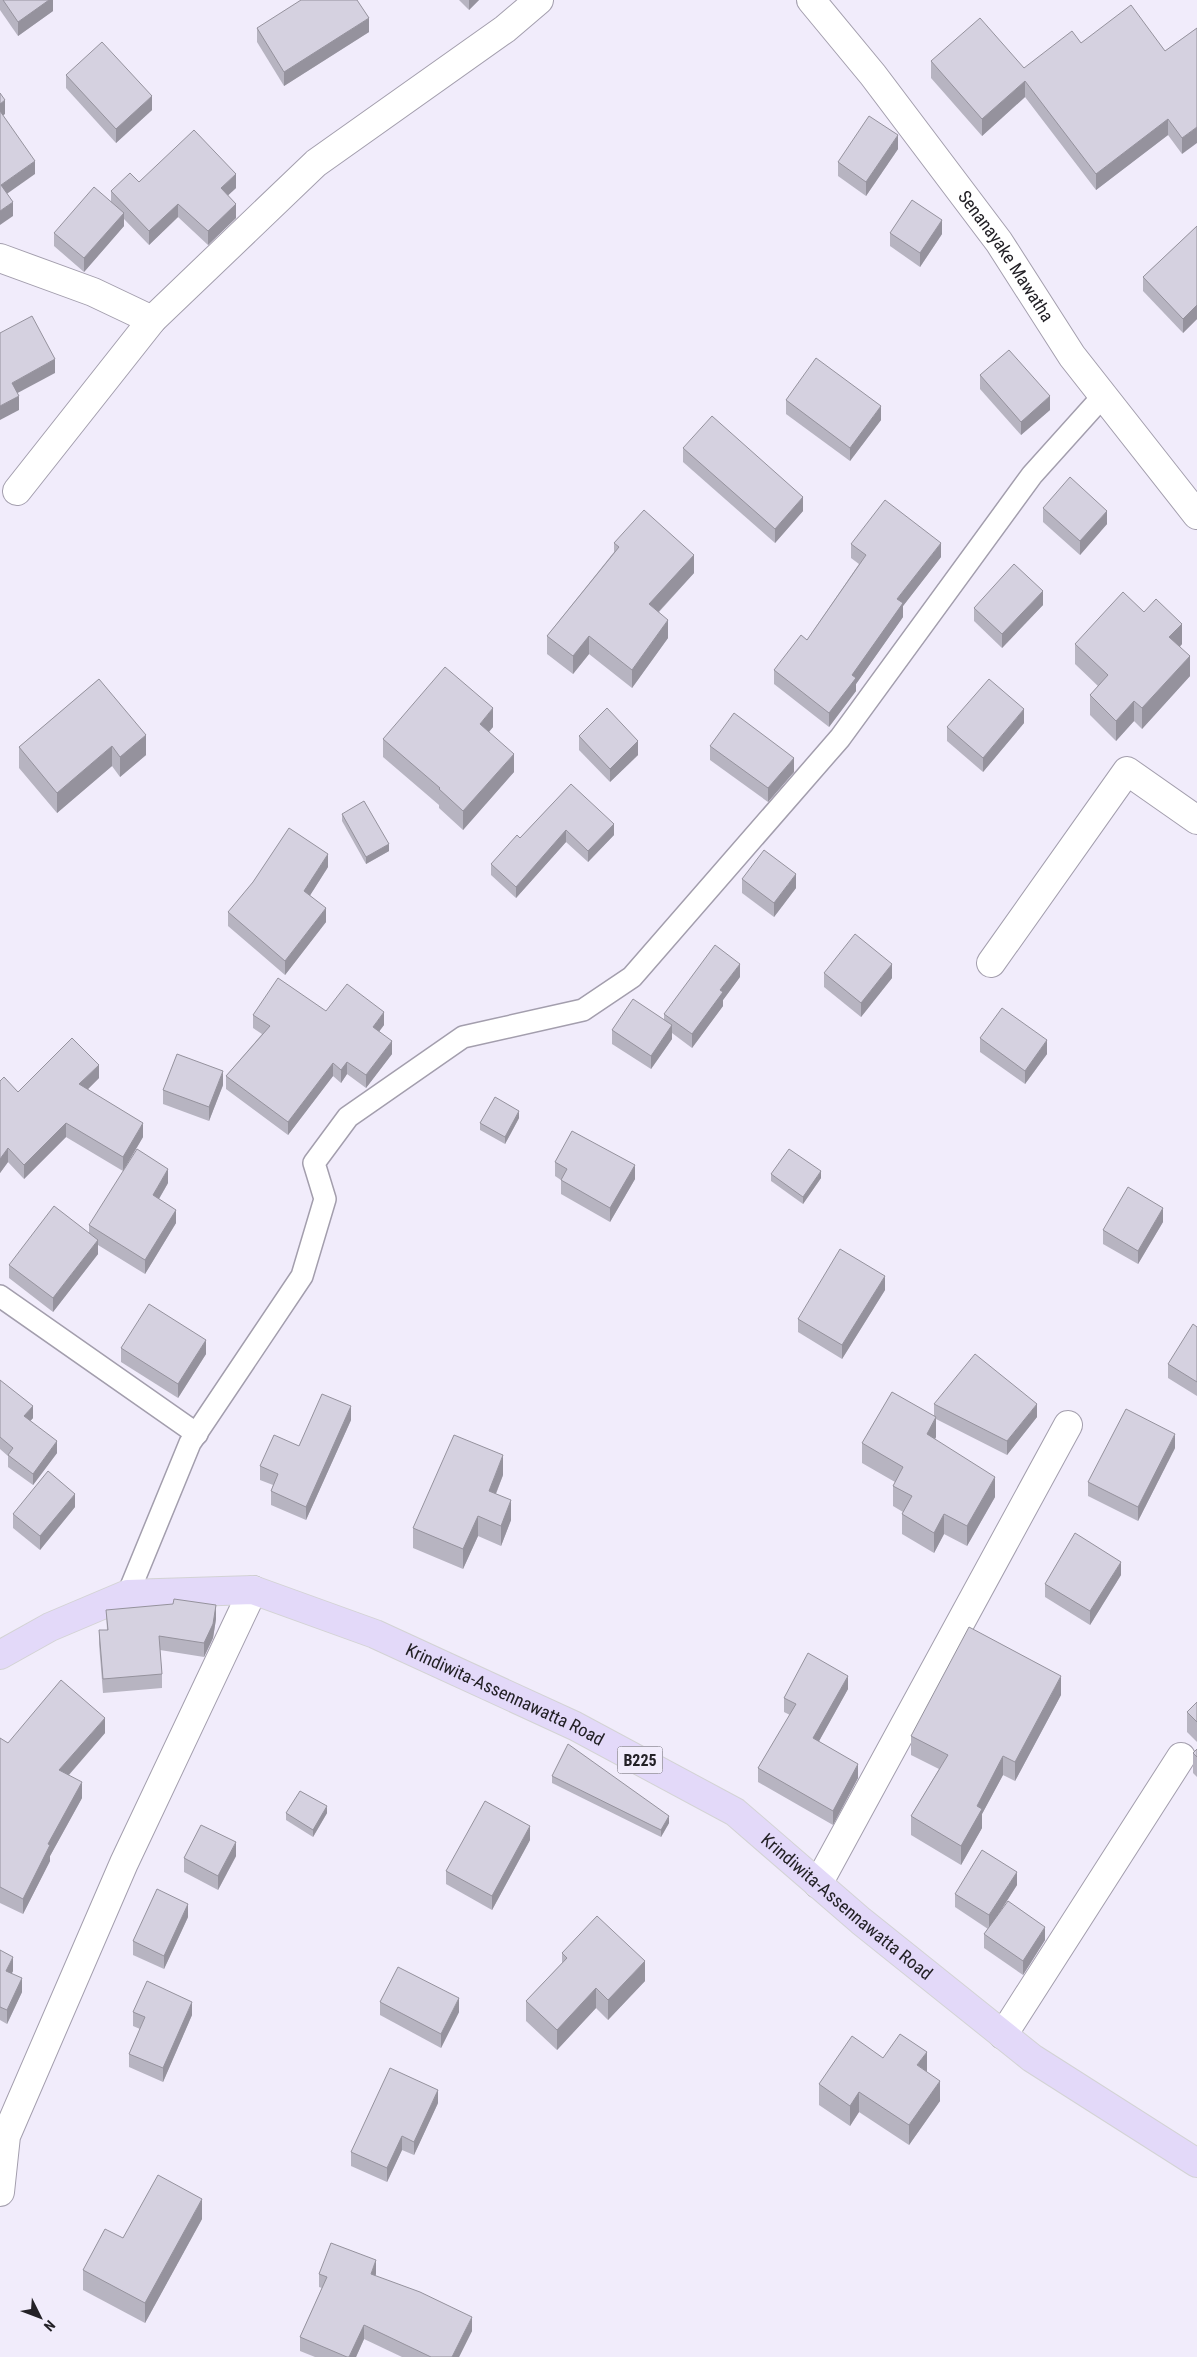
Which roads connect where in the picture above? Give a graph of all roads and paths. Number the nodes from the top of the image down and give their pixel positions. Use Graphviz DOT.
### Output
graph roads {
  1 [pos="539,0"];
  2 [pos="811,0"];
  3 [pos="0,258"];
  4 [pos="152,320"];
  5 [pos="1103,396"];
  6 [pos="17,491"];
  7 [pos="1197,515"];
  8 [pos="1197,820"];
  9 [pos="991,963"];
  10 [pos="0,1296"];
  11 [pos="1068,1425"];
  12 [pos="197,1434"];
  13 [pos="253,1590"];
  14 [pos="128,1594"];
  15 [pos="0,1655"];
  16 [pos="1181,1757"];
  17 [pos="818,1884"];
  18 [pos="1003,2035"];
  19 [pos="1197,2163"];
  20 [pos="0,2192"];
  1 -- 4 [label="street"];
  2 -- 5 [label="street, Senanayake Mawatha"];
  3 -- 4 [label="street"];
  4 -- 6 [label="street"];
  5 -- 7 [label="street, Senanayake Mawatha"];
  5 -- 12 [label="lane"];
  8 -- 9 [label="street"];
  10 -- 12 [label="lane"];
  11 -- 17 [label="street"];
  12 -- 14 [label="lane"];
  13 -- 14 [label="main road, Krindiwita-Assennawatta Road / B225"];
  13 -- 17 [label="main road, Krindiwita-Assennawatta Road / B225"];
  13 -- 20 [label="street"];
  14 -- 15 [label="main road, Krindiwita-Assennawatta Road / B225"];
  16 -- 18 [label="street"];
  17 -- 18 [label="main road, Krindiwita-Assennawatta Road / B225"];
  18 -- 19 [label="main road, Krindiwita-Assennawatta Road / B225"];
}
